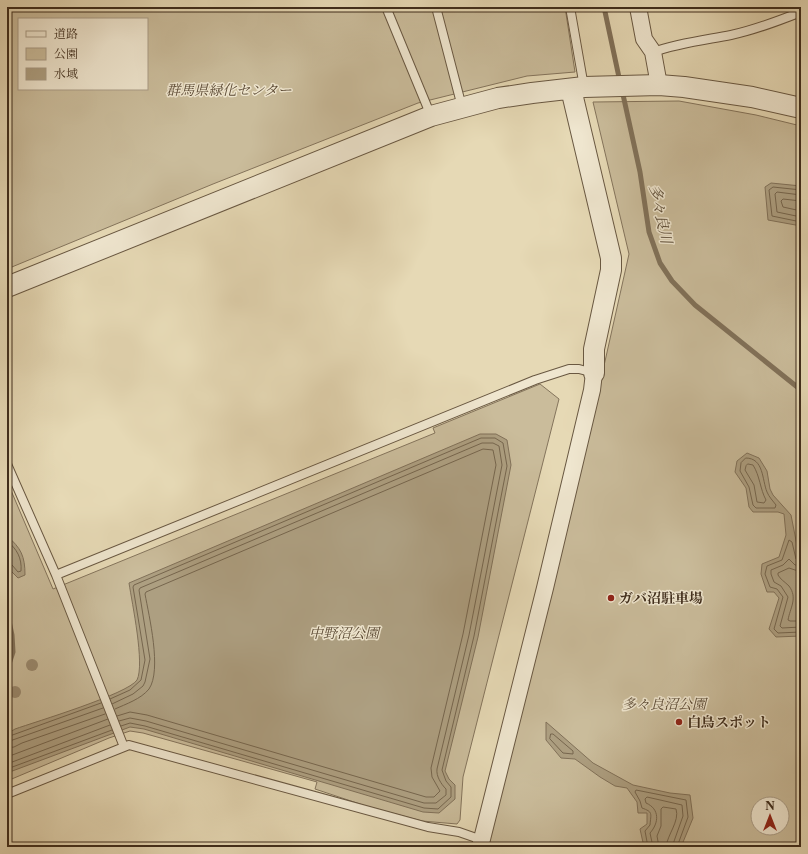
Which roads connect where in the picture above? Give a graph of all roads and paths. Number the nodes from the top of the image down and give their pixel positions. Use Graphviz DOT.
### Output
graph roads {
  1 [pos="386,7"];
  2 [pos="436,7"];
  3 [pos="570,7"];
  4 [pos="638,7"];
  5 [pos="801,12"];
  6 [pos="653,52"];
  7 [pos="654,85"];
  8 [pos="583,88"];
  9 [pos="462,107"];
  10 [pos="801,108"];
  11 [pos="431,116"];
  12 [pos="7,287"];
  13 [pos="594,373"];
  14 [pos="8,469"];
  15 [pos="56,575"];
  16 [pos="124,747"];
  17 [pos="7,794"];
  18 [pos="481,843"];
  1 -- 11 [label="lane"];
  2 -- 9 [label="lane"];
  3 -- 8 [label="lane"];
  4 -- 6 [label="street"];
  5 -- 6 [label="lane"];
  6 -- 7 [label="street"];
  7 -- 8 [label="street"];
  7 -- 10 [label="street"];
  8 -- 9 [label="street"];
  8 -- 13 [label="street"];
  9 -- 11 [label="street"];
  11 -- 12 [label="street"];
  13 -- 15 [label="lane"];
  13 -- 18 [label="street"];
  14 -- 15 [label="lane"];
  15 -- 16 [label="lane"];
  16 -- 17 [label="lane"];
  16 -- 18 [label="lane"];
}
